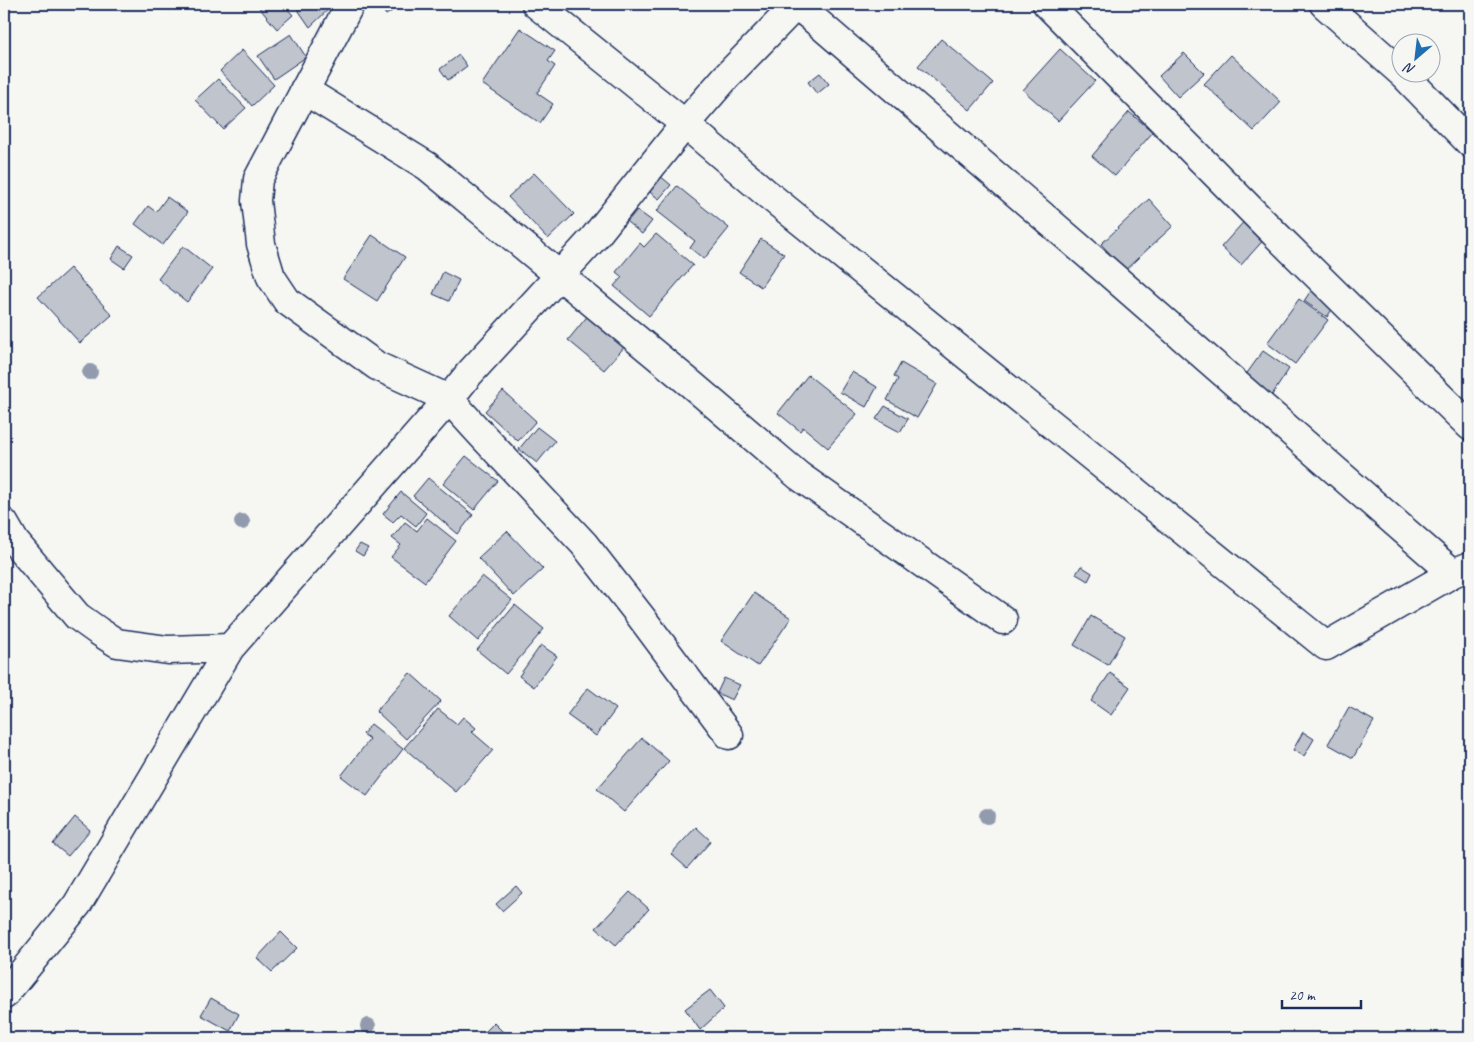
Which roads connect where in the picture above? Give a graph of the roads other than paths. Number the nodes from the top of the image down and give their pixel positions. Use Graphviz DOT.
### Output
graph roads {
  1 [pos="350,4"];
  2 [pos="536,4"];
  3 [pos="796,4"];
  4 [pos="1047,4"];
  5 [pos="1324,4"];
  6 [pos="304,90"];
  7 [pos="685,124"];
  8 [pos="1470,143"];
  9 [pos="559,275"];
  10 [pos="450,399"];
  11 [pos="1470,426"];
  12 [pos="4,523"];
  13 [pos="1462,569"];
  14 [pos="1003,620"];
  15 [pos="230,648"];
  16 [pos="729,735"];
  17 [pos="4,995"];
  1 -- 6 [label="street"];
  2 -- 7 [label="street"];
  3 -- 7 [label="street"];
  3 -- 13 [label="street"];
  4 -- 11 [label="street"];
  5 -- 8 [label="street"];
  6 -- 9 [label="street"];
  6 -- 10 [label="street"];
  7 -- 9 [label="street"];
  7 -- 13 [label="street"];
  9 -- 10 [label="street"];
  9 -- 14 [label="street"];
  10 -- 15 [label="street"];
  10 -- 16 [label="street"];
  12 -- 15 [label="street"];
  15 -- 17 [label="street"];
}
